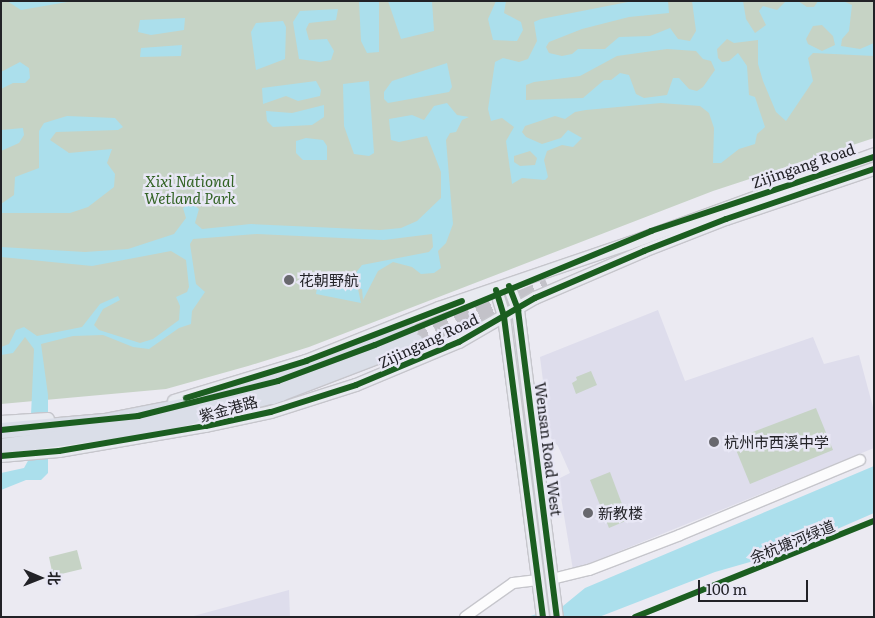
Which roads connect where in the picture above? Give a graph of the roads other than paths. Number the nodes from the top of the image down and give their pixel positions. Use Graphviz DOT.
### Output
graph roads {
  1 [pos="874,154"];
  2 [pos="874,169"];
  3 [pos="509,286"];
  4 [pos="496,290"];
  5 [pos="518,310"];
  6 [pos="504,317"];
  7 [pos="413,336"];
  8 [pos="280,387"];
  9 [pos="169,403"];
  10 [pos="113,413"];
  11 [pos="1,422"];
  12 [pos="26,424"];
  13 [pos="1,430"];
  14 [pos="174,431"];
  15 [pos="58,434"];
  16 [pos="116,441"];
  17 [pos="1,446"];
  18 [pos="27,449"];
  19 [pos="1,456"];
  20 [pos="860,460"];
  21 [pos="552,579"];
  22 [pos="538,580"];
  23 [pos="542,611"];
  24 [pos="465,617"];
  25 [pos="557,617"];
  1 -- 3 [label="main road, Zijingang Road"];
  2 -- 5 [label="main road, Zijingang Road"];
  3 -- 4 [label="main road, Zijingang Road"];
  3 -- 5 [label="main road, Wensan Road West"];
  4 -- 6 [label="main road, Wensan Road West"];
  4 -- 9 [label="main road, Zijingang Road"];
  5 -- 6 [label="main road, Zijingang Road"];
  5 -- 21 [label="main road, Wensan Road West"];
  6 -- 14 [label="main road, Zijingang Road"];
  6 -- 22 [label="main road, Wensan Road West"];
  7 -- 8 [label="highway"];
  8 -- 9 [label="highway"];
  8 -- 14 [label="highway"];
  8 -- 15 [label="highway, 紫金港路"];
  9 -- 10 [label="main road, Zijingang Road"];
  10 -- 15 [label="highway"];
  11 -- 12 [label="main road"];
  12 -- 13 [label="highway"];
  12 -- 15 [label="highway"];
  14 -- 16 [label="main road, Zijingang Road"];
  15 -- 16 [label="highway"];
  15 -- 18 [label="highway, 紫金港路"];
  17 -- 18 [label="highway, 紫金港路"];
  18 -- 19 [label="main road"];
  20 -- 21 [label="street"];
  21 -- 25 [label="main road, Wensan Road West"];
  22 -- 23 [label="main road, Wensan Road West"];
  22 -- 24 [label="street"];
}
